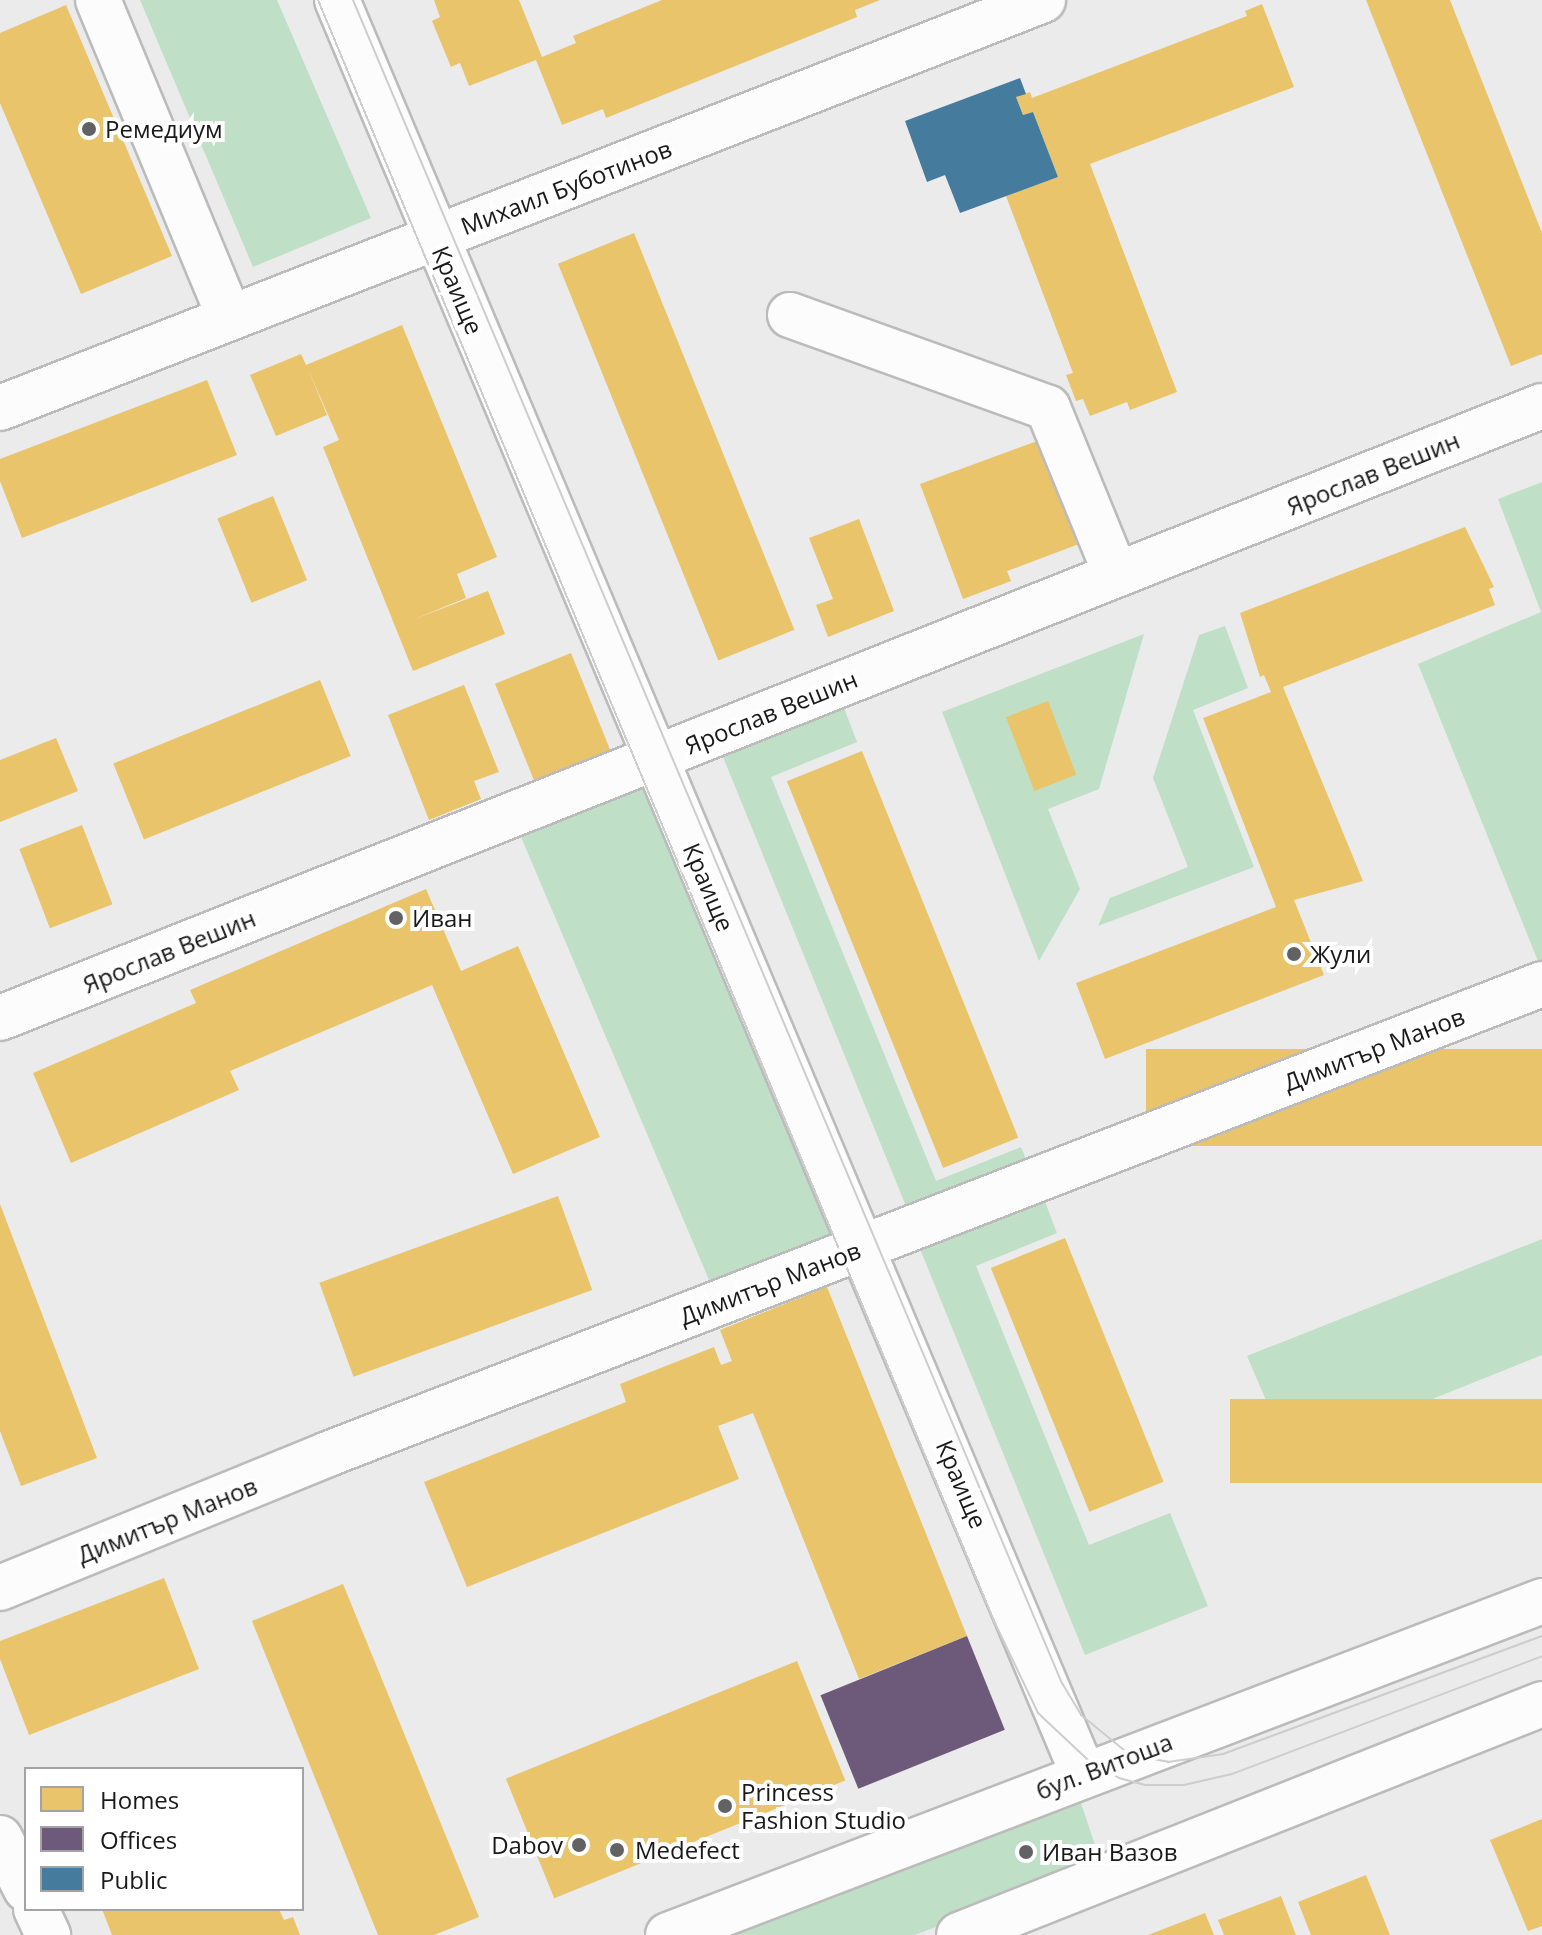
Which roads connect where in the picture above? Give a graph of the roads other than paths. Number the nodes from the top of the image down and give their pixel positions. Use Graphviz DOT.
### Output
graph roads {
  1 [pos="98,0"];
  2 [pos="337,0"];
  3 [pos="1043,0"];
  4 [pos="436,237"];
  5 [pos="790,315"];
  6 [pos="230,318"];
  7 [pos="1542,406"];
  8 [pos="0,408"];
  9 [pos="1116,575"];
  10 [pos="655,758"];
  11 [pos="1542,984"];
  12 [pos="0,1018"];
  13 [pos="861,1247"];
  14 [pos="0,1588"];
  15 [pos="1542,1601"];
  16 [pos="1542,1704"];
  17 [pos="1083,1774"];
  18 [pos="0,1838"];
  19 [pos="24,1885"];
  20 [pos="37,1911"];
  21 [pos="968,1933"];
  22 [pos="48,1935"];
  23 [pos="668,1935"];
  1 -- 6 [label="street"];
  2 -- 4 [label="street, Краище"];
  3 -- 4 [label="street, Михаил Буботинов"];
  4 -- 6 [label="street, Михаил Буботинов"];
  4 -- 10 [label="street, Краище"];
  5 -- 9 [label="street"];
  6 -- 8 [label="street, Михаил Буботинов"];
  7 -- 9 [label="street, Ярослав Вешин"];
  9 -- 10 [label="street, Ярослав Вешин"];
  10 -- 12 [label="street, Ярослав Вешин"];
  10 -- 13 [label="street, Краище"];
  11 -- 13 [label="street, Димитър Манов"];
  13 -- 14 [label="street, Димитър Манов"];
  13 -- 17 [label="street, Краище"];
  15 -- 17 [label="street, бул. Витоша"];
  16 -- 21 [label="street"];
  17 -- 23 [label="street, бул. Витоша"];
  18 -- 19 [label="street"];
  20 -- 22 [label="street"];
}
